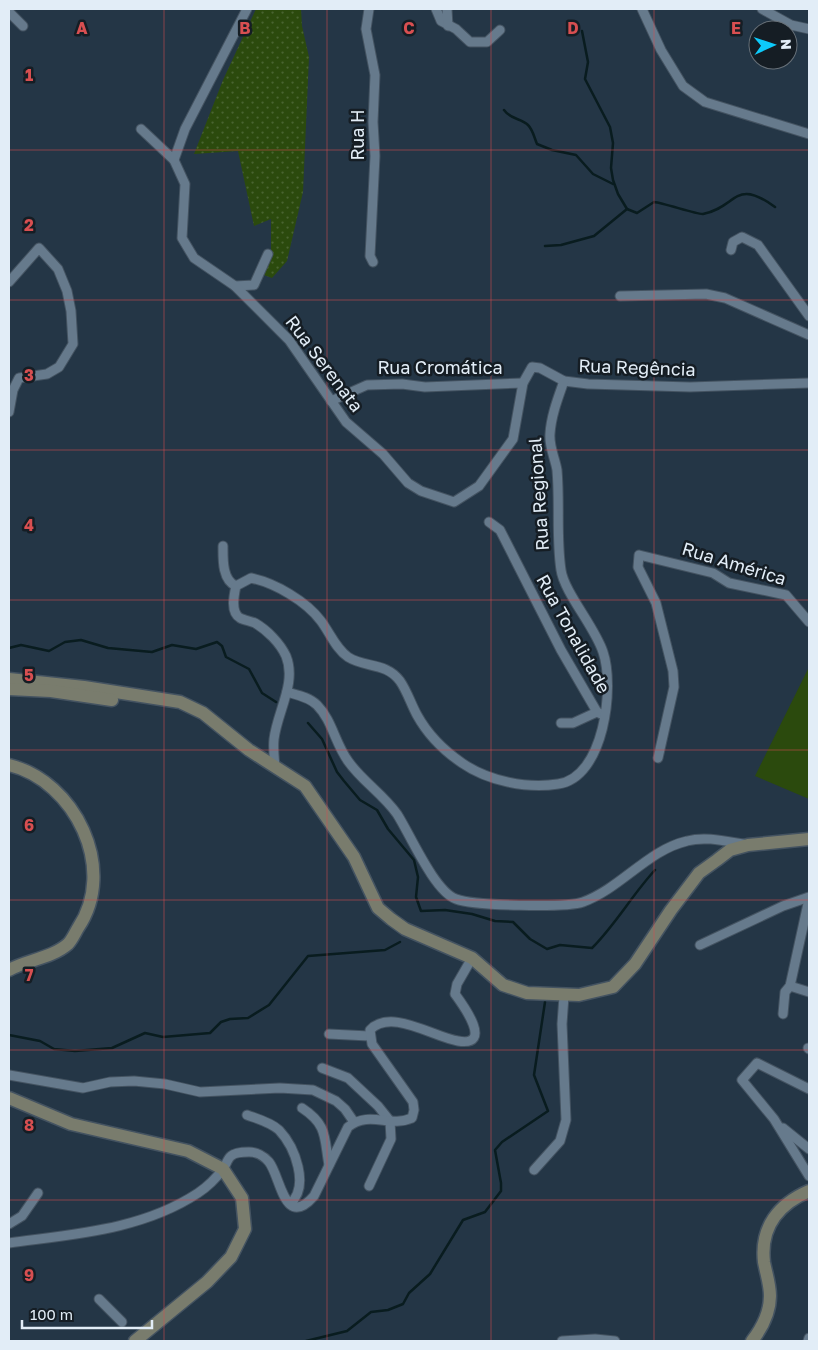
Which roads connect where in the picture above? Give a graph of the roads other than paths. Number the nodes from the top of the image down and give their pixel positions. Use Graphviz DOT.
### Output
graph roads {
  1 [pos="247,9"];
  2 [pos="369,9"];
  3 [pos="436,9"];
  4 [pos="447,9"];
  5 [pos="642,9"];
  6 [pos="766,10"];
  7 [pos="9,12"];
  8 [pos="23,26"];
  9 [pos="448,26"];
  10 [pos="809,29"];
  11 [pos="500,30"];
  12 [pos="141,129"];
  13 [pos="809,134"];
  14 [pos="174,160"];
  15 [pos="731,250"];
  16 [pos="268,254"];
  17 [pos="373,262"];
  18 [pos="9,282"];
  19 [pos="235,286"];
  20 [pos="620,296"];
  21 [pos="809,316"];
  22 [pos="809,335"];
  23 [pos="564,381"];
  24 [pos="523,383"];
  25 [pos="809,383"];
  26 [pos="331,402"];
  27 [pos="9,412"];
  28 [pos="489,522"];
  29 [pos="223,546"];
  30 [pos="236,586"];
  31 [pos="809,622"];
  32 [pos="9,679"];
  33 [pos="9,689"];
  34 [pos="287,692"];
  35 [pos="180,706"];
  36 [pos="601,714"];
  37 [pos="561,723"];
  38 [pos="658,758"];
  39 [pos="9,765"];
  40 [pos="275,766"];
  41 [pos="809,839"];
  42 [pos="748,845"];
  43 [pos="809,898"];
  44 [pos="700,945"];
  45 [pos="472,958"];
  46 [pos="9,970"];
  47 [pos="790,986"];
  48 [pos="809,992"];
  49 [pos="564,996"];
  50 [pos="783,1014"];
  51 [pos="329,1034"];
  52 [pos="369,1036"];
  53 [pos="322,1068"];
  54 [pos="9,1075"];
  55 [pos="809,1089"];
  56 [pos="9,1098"];
  57 [pos="302,1108"];
  58 [pos="247,1116"];
  59 [pos="774,1119"];
  60 [pos="390,1121"];
  61 [pos="354,1122"];
  62 [pos="809,1150"];
  63 [pos="329,1165"];
  64 [pos="224,1169"];
  65 [pos="534,1170"];
  66 [pos="809,1176"];
  67 [pos="369,1186"];
  68 [pos="809,1191"];
  69 [pos="38,1193"];
  70 [pos="290,1204"];
  71 [pos="9,1224"];
  72 [pos="9,1242"];
  73 [pos="99,1299"];
  74 [pos="122,1322"];
  75 [pos="135,1341"];
  76 [pos="562,1341"];
  77 [pos="615,1341"];
  78 [pos="752,1341"];
  1 -- 14 [label="street"];
  2 -- 17 [label="street, Rua H"];
  3 -- 9 [label="street"];
  4 -- 9 [label="street"];
  5 -- 13 [label="street"];
  6 -- 10 [label="street"];
  7 -- 8 [label="street"];
  9 -- 11 [label="street"];
  12 -- 14 [label="street"];
  14 -- 19 [label="street, Rua Serenata"];
  15 -- 21 [label="street"];
  16 -- 19 [label="street"];
  18 -- 27 [label="street"];
  19 -- 26 [label="street, Rua Serenata"];
  20 -- 22 [label="street"];
  23 -- 24 [label="street, Rua Regência"];
  23 -- 25 [label="street, Rua Regência"];
  23 -- 36 [label="street, Rua Regional"];
  24 -- 26 [label="street, Rua Cromática"];
  24 -- 26 [label="street, Rua Serenata"];
  28 -- 36 [label="street, Rua Tonalidade"];
  29 -- 30 [label="street"];
  30 -- 34 [label="street"];
  30 -- 36 [label="street, Rua Regional"];
  31 -- 38 [label="street, Rua América"];
  32 -- 35 [label="street"];
  33 -- 35 [label="street"];
  34 -- 40 [label="street"];
  34 -- 42 [label="street"];
  35 -- 40 [label="street"];
  36 -- 37 [label="street"];
  39 -- 46 [label="street"];
  40 -- 45 [label="street"];
  41 -- 42 [label="street"];
  42 -- 49 [label="street"];
  43 -- 44 [label="street"];
  43 -- 47 [label="street"];
  45 -- 49 [label="street"];
  45 -- 52 [label="street"];
  47 -- 48 [label="street"];
  47 -- 50 [label="street"];
  49 -- 65 [label="street"];
  51 -- 52 [label="street"];
  52 -- 60 [label="street"];
  53 -- 60 [label="street"];
  54 -- 61 [label="street"];
  55 -- 59 [label="street"];
  56 -- 64 [label="street"];
  57 -- 63 [label="street"];
  58 -- 70 [label="street"];
  59 -- 62 [label="street"];
  59 -- 66 [label="street"];
  60 -- 61 [label="street"];
  60 -- 67 [label="street"];
  61 -- 63 [label="street"];
  63 -- 70 [label="street"];
  64 -- 70 [label="street"];
  64 -- 72 [label="street"];
  64 -- 75 [label="street"];
  68 -- 78 [label="street"];
  69 -- 71 [label="street"];
  73 -- 74 [label="street"];
  76 -- 77 [label="street"];
}
